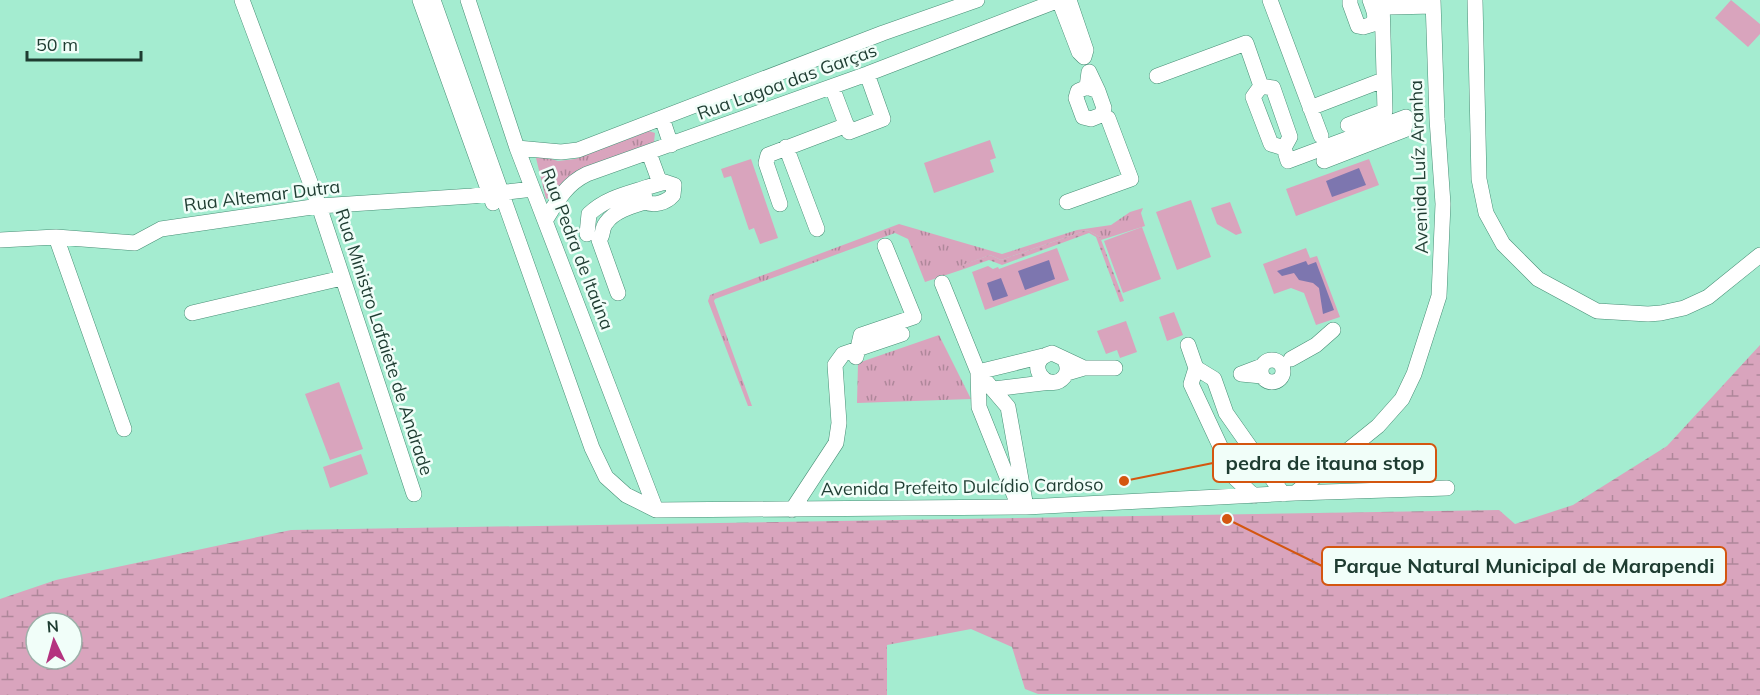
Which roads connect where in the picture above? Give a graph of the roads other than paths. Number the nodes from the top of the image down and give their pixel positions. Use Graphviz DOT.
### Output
graph roads {
  1 [pos="242,0"];
  2 [pos="420,0"];
  3 [pos="433,0"];
  4 [pos="468,0"];
  5 [pos="977,0"];
  6 [pos="1059,0"];
  7 [pos="1069,0"];
  8 [pos="1270,0"];
  9 [pos="1350,0"];
  10 [pos="1383,0"];
  11 [pos="1475,0"];
  12 [pos="1433,3"];
  13 [pos="1373,7"];
  14 [pos="1363,27"];
  15 [pos="1383,50"];
  16 [pos="867,74"];
  17 [pos="1157,76"];
  18 [pos="1090,77"];
  19 [pos="1383,80"];
  20 [pos="1262,86"];
  21 [pos="832,87"];
  22 [pos="1310,108"];
  23 [pos="1104,113"];
  24 [pos="662,118"];
  25 [pos="1348,125"];
  26 [pos="848,129"];
  27 [pos="1321,136"];
  28 [pos="671,145"];
  29 [pos="518,148"];
  30 [pos="1284,148"];
  31 [pos="787,150"];
  32 [pos="645,154"];
  33 [pos="1324,161"];
  34 [pos="533,189"];
  35 [pos="650,191"];
  36 [pos="496,193"];
  37 [pos="783,202"];
  38 [pos="1067,202"];
  39 [pos="319,206"];
  40 [pos="545,221"];
  41 [pos="817,229"];
  42 [pos="590,233"];
  43 [pos="56,237"];
  44 [pos="0,240"];
  45 [pos="885,246"];
  46 [pos="1760,255"];
  47 [pos="342,278"];
  48 [pos="942,283"];
  49 [pos="618,293"];
  50 [pos="192,313"];
  51 [pos="1333,330"];
  52 [pos="903,337"];
  53 [pos="1188,345"];
  54 [pos="856,354"];
  55 [pos="1043,356"];
  56 [pos="1066,366"];
  57 [pos="1115,368"];
  58 [pos="1196,368"];
  59 [pos="978,372"];
  60 [pos="1214,380"];
  61 [pos="1051,382"];
  62 [pos="994,389"];
  63 [pos="1226,413"];
  64 [pos="1208,422"];
  65 [pos="124,429"];
  66 [pos="1447,488"];
  67 [pos="609,492"];
  68 [pos="1289,493"];
  69 [pos="414,494"];
  70 [pos="1254,496"];
  71 [pos="1023,507"];
  72 [pos="656,510"];
  73 [pos="794,510"];
  1 -- 39 [label="street, Rua Ministro Lafaiete de Andrade"];
  2 -- 36 [label="street"];
  3 -- 36 [label="street"];
  4 -- 29 [label="street, Rua Pedra de Itaúna"];
  5 -- 24 [label="street, Rua Lagoa das Garças"];
  6 -- 16 [label="street, Rua Lagoa das Garças"];
  6 -- 18 [label="street"];
  7 -- 18 [label="street"];
  8 -- 22 [label="street"];
  9 -- 14 [label="street"];
  10 -- 12 [label="street"];
  10 -- 15 [label="street"];
  11 -- 46 [label="street"];
  12 -- 68 [label="street, Avenida Luíz Aranha"];
  13 -- 14 [label="street"];
  13 -- 15 [label="street"];
  14 -- 15 [label="street"];
  15 -- 19 [label="street"];
  16 -- 21 [label="street, Rua Lagoa das Garças"];
  16 -- 26 [label="street"];
  17 -- 20 [label="street"];
  18 -- 23 [label="street"];
  18 -- 23 [label="street"];
  19 -- 22 [label="street"];
  19 -- 25 [label="street"];
  20 -- 30 [label="street"];
  20 -- 30 [label="street"];
  21 -- 26 [label="street"];
  21 -- 28 [label="street, Rua Lagoa das Garças"];
  22 -- 27 [label="street"];
  23 -- 38 [label="street"];
  24 -- 28 [label="street"];
  24 -- 29 [label="street, Rua Lagoa das Garças"];
  26 -- 31 [label="street"];
  28 -- 32 [label="street, Rua Lagoa das Garças"];
  29 -- 34 [label="street, Rua Pedra de Itaúna"];
  30 -- 33 [label="street"];
  31 -- 37 [label="street"];
  31 -- 41 [label="street"];
  32 -- 35 [label="street"];
  32 -- 40 [label="street, Rua Lagoa das Garças"];
  34 -- 36 [label="street, Rua Altemar Dutra"];
  34 -- 40 [label="street, Rua Pedra de Itaúna"];
  35 -- 42 [label="street"];
  35 -- 49 [label="street"];
  36 -- 39 [label="street, Rua Altemar Dutra"];
  36 -- 67 [label="street"];
  36 -- 72 [label="street, Avenida Prefeito Dulcídio Cardoso"];
  39 -- 43 [label="street, Rua Altemar Dutra"];
  39 -- 47 [label="street, Rua Ministro Lafaiete de Andrade"];
  40 -- 72 [label="street, Rua Pedra de Itaúna"];
  43 -- 44 [label="street, Rua Altemar Dutra"];
  43 -- 65 [label="street"];
  45 -- 54 [label="street"];
  47 -- 50 [label="street"];
  47 -- 69 [label="street, Rua Ministro Lafaiete de Andrade"];
  48 -- 59 [label="street"];
  51 -- 60 [label="street"];
  52 -- 54 [label="street"];
  53 -- 58 [label="street"];
  54 -- 73 [label="street"];
  55 -- 56 [label="street"];
  55 -- 59 [label="street"];
  55 -- 61 [label="street"];
  56 -- 57 [label="street"];
  56 -- 61 [label="street"];
  58 -- 60 [label="street"];
  58 -- 64 [label="street"];
  59 -- 62 [label="street"];
  59 -- 71 [label="street"];
  60 -- 63 [label="street"];
  61 -- 62 [label="street"];
  62 -- 71 [label="street"];
  63 -- 64 [label="street"];
  63 -- 68 [label="street"];
  64 -- 70 [label="street"];
  66 -- 68 [label="street, Avenida Prefeito Dulcídio Cardoso"];
  68 -- 70 [label="street, Avenida Prefeito Dulcídio Cardoso"];
  70 -- 71 [label="street, Avenida Prefeito Dulcídio Cardoso"];
  71 -- 73 [label="street, Avenida Prefeito Dulcídio Cardoso"];
  72 -- 73 [label="street, Avenida Prefeito Dulcídio Cardoso"];
}
